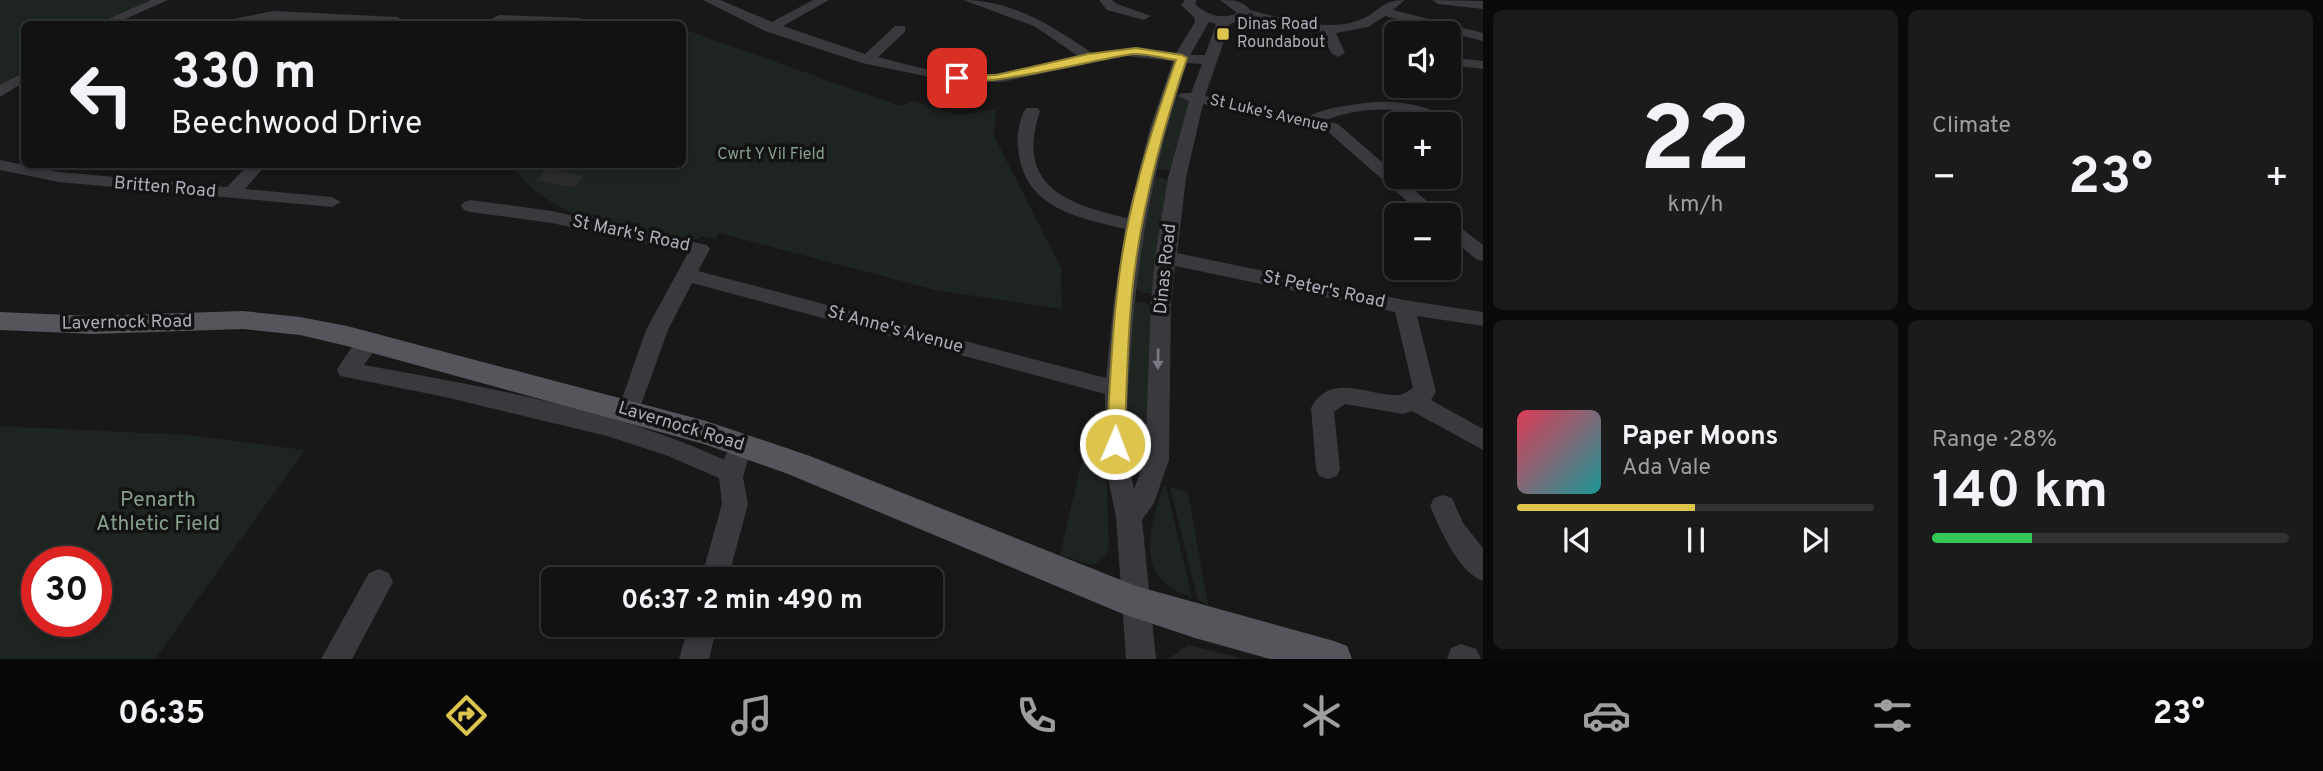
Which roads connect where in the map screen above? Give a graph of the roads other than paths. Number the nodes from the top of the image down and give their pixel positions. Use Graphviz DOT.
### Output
graph roads {
  1 [pos="163,0"];
  2 [pos="709,0"];
  3 [pos="823,0"];
  4 [pos="969,0"];
  5 [pos="1105,0"];
  6 [pos="1226,0"];
  7 [pos="1399,0"];
  8 [pos="1438,0"];
  9 [pos="1185,1"];
  10 [pos="1483,5"];
  11 [pos="1382,11"];
  12 [pos="1244,13"];
  13 [pos="1144,16"];
  14 [pos="1201,16"];
  15 [pos="499,17"];
  16 [pos="1224,20"];
  17 [pos="111,21"];
  18 [pos="243,21"];
  19 [pos="334,21"];
  20 [pos="564,21"];
  21 [pos="1326,27"];
  22 [pos="770,28"];
  23 [pos="900,29"];
  24 [pos="1295,37"];
  25 [pos="1483,37"];
  26 [pos="1088,57"];
  27 [pos="1182,58"];
  28 [pos="1210,59"];
  29 [pos="867,60"];
  30 [pos="1461,62"];
  31 [pos="1483,65"];
  32 [pos="21,78"];
  33 [pos="1172,87"];
  34 [pos="1,91"];
  35 [pos="21,92"];
  36 [pos="1197,99"];
  37 [pos="1032,111"];
  38 [pos="1427,112"];
  39 [pos="1313,121"];
  40 [pos="0,166"];
  41 [pos="255,168"];
  42 [pos="1145,171"];
  43 [pos="1177,178"];
  44 [pos="230,194"];
  45 [pos="332,202"];
  46 [pos="1420,203"];
  47 [pos="470,206"];
  48 [pos="1135,226"];
  49 [pos="1461,238"];
  50 [pos="1483,255"];
  51 [pos="1165,257"];
  52 [pos="686,275"];
  53 [pos="1124,293"];
  54 [pos="1161,302"];
  55 [pos="1404,307"];
  56 [pos="1483,319"];
  57 [pos="0,321"];
  58 [pos="369,342"];
  59 [pos="1104,386"];
  60 [pos="1412,400"];
  61 [pos="629,410"];
  62 [pos="1483,440"];
  63 [pos="738,458"];
  64 [pos="1117,466"];
  65 [pos="1328,469"];
  66 [pos="1153,474"];
  67 [pos="1443,506"];
  68 [pos="1129,517"];
  69 [pos="718,567"];
  70 [pos="1483,569"];
  71 [pos="379,582"];
  72 [pos="1135,602"];
  73 [pos="700,637"];
  74 [pos="336,659"];
  75 [pos="694,659"];
  76 [pos="1141,659"];
  77 [pos="1334,659"];
  78 [pos="1461,659"];
  79 [pos="1466,659"];
  1 -- 17 [label="street"];
  2 -- 22 [label="street"];
  3 -- 22 [label="street"];
  4 -- 26 [label="street"];
  5 -- 13 [label="street"];
  6 -- 12 [label="street"];
  7 -- 11 [label="street"];
  8 -- 10 [label="street"];
  9 -- 14 [label="street"];
  11 -- 21 [label="street"];
  11 -- 25 [label="street"];
  12 -- 16 [label="street"];
  12 -- 21 [label="street"];
  14 -- 16 [label="street"];
  14 -- 27 [label="street, Dinas Road"];
  15 -- 20 [label="street"];
  16 -- 28 [label="street, Dinas Road"];
  18 -- 19 [label="street"];
  21 -- 24 [label="street"];
  22 -- 29 [label="street"];
  23 -- 29 [label="street"];
  26 -- 27 [label="street"];
  26 -- 29 [label="street"];
  27 -- 28 [label="street"];
  27 -- 33 [label="street, Dinas Road"];
  28 -- 36 [label="street, Dinas Road"];
  30 -- 31 [label="street"];
  32 -- 34 [label="street"];
  33 -- 36 [label="street, St Luke's Avenue"];
  33 -- 42 [label="street, Dinas Road"];
  34 -- 35 [label="street"];
  36 -- 39 [label="street, St Luke's Avenue"];
  36 -- 43 [label="street, Dinas Road"];
  37 -- 48 [label="street"];
  38 -- 39 [label="street"];
  39 -- 46 [label="street, St Luke's Avenue"];
  40 -- 44 [label="street, Britten Road"];
  41 -- 44 [label="street"];
  42 -- 43 [label="street"];
  42 -- 48 [label="street, Dinas Road"];
  43 -- 51 [label="street, Dinas Road"];
  44 -- 45 [label="street, Britten Road"];
  47 -- 52 [label="street, St Mark's Road"];
  48 -- 53 [label="street, Dinas Road"];
  49 -- 50 [label="street"];
  51 -- 54 [label="street, Dinas Road"];
  51 -- 55 [label="street, St Peter's Road"];
  52 -- 59 [label="street, St Anne's Avenue"];
  52 -- 61 [label="street, St Mark's Road"];
  53 -- 54 [label="street"];
  53 -- 64 [label="street, Dinas Road"];
  54 -- 66 [label="street, Dinas Road, one-way"];
  55 -- 56 [label="street, St Peter's Road"];
  55 -- 60 [label="street"];
  57 -- 58 [label="main road, Lavernock Road"];
  58 -- 61 [label="main road, Lavernock Road"];
  58 -- 63 [label="street"];
  60 -- 62 [label="street"];
  60 -- 65 [label="street"];
  61 -- 63 [label="main road, Lavernock Road"];
  63 -- 69 [label="street"];
  63 -- 72 [label="main road, Lavernock Road"];
  64 -- 66 [label="street"];
  64 -- 68 [label="street, Dinas Road"];
  66 -- 68 [label="street, Dinas Road"];
  67 -- 70 [label="street"];
  68 -- 72 [label="street, Dinas Road"];
  71 -- 74 [label="street"];
  72 -- 76 [label="street, Dinas Road"];
  72 -- 77 [label="main road, Lavernock Road"];
  73 -- 75 [label="street"];
  78 -- 79 [label="street"];
}
